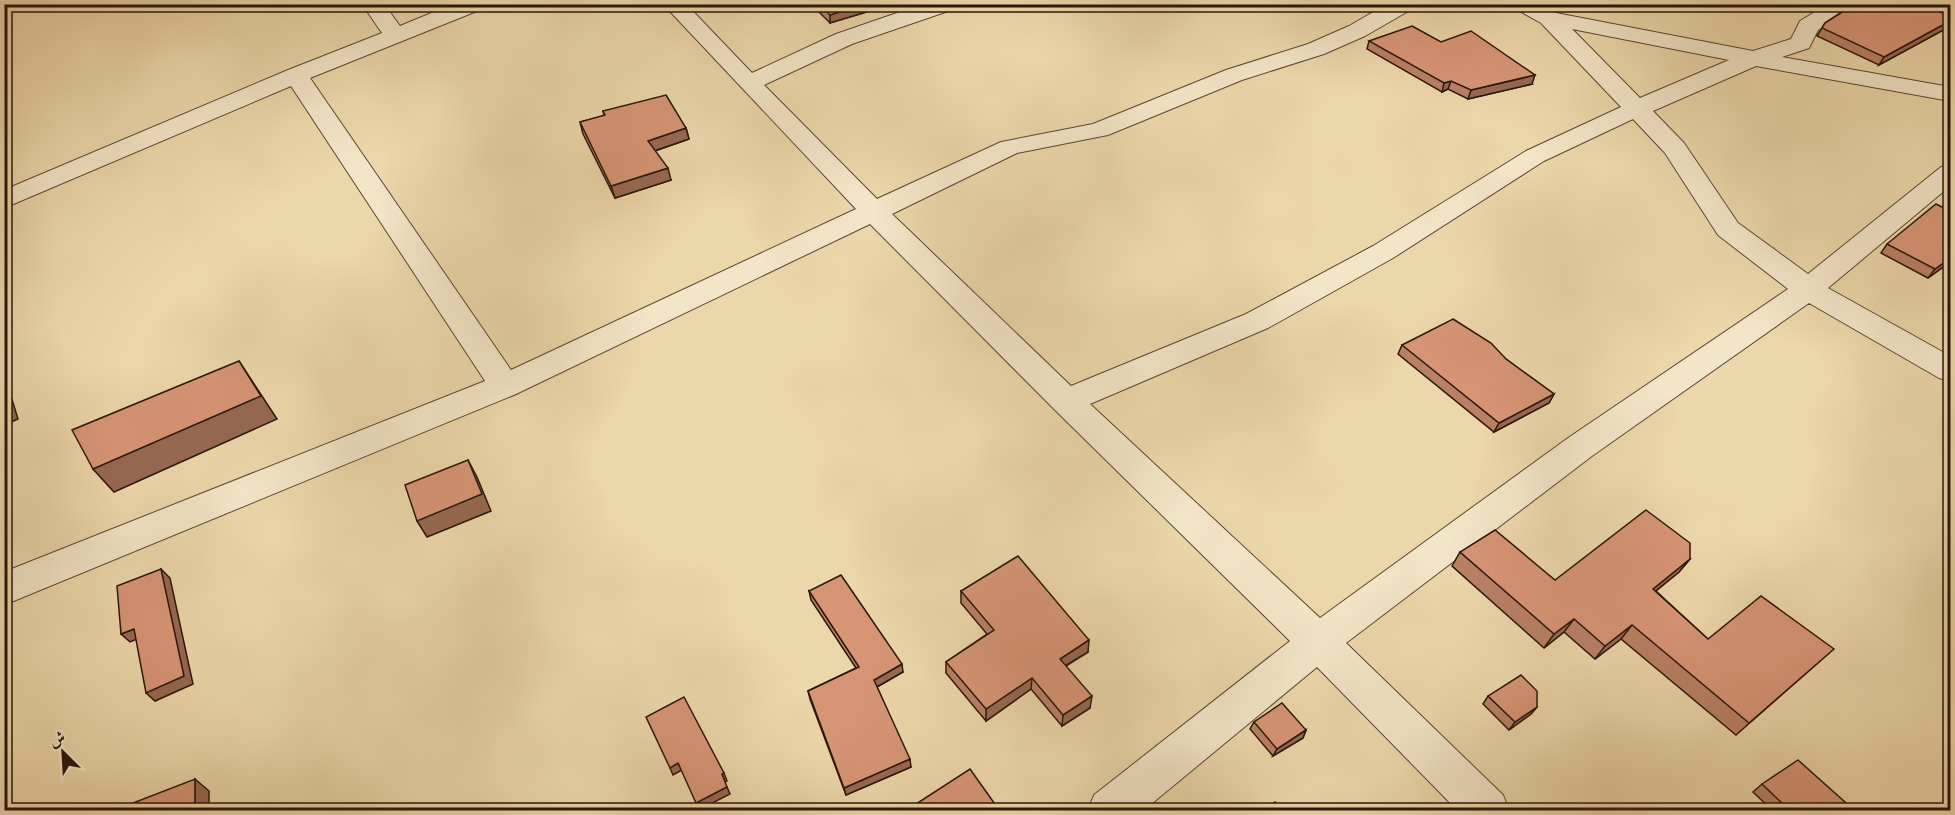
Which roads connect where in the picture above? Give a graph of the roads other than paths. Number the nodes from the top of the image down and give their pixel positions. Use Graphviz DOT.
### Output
graph roads {
  1 [pos="372,4"];
  2 [pos="474,4"];
  3 [pos="673,4"];
  4 [pos="946,4"];
  5 [pos="1404,4"];
  6 [pos="1524,4"];
  7 [pos="1823,4"];
  8 [pos="1549,18"];
  9 [pos="396,36"];
  10 [pos="1755,58"];
  11 [pos="296,75"];
  12 [pos="749,83"];
  13 [pos="1950,94"];
  14 [pos="1638,108"];
  15 [pos="1950,173"];
  16 [pos="4,200"];
  17 [pos="873,211"];
  18 [pos="1808,289"];
  19 [pos="1950,370"];
  20 [pos="505,386"];
  21 [pos="1066,401"];
  22 [pos="4,589"];
  23 [pos="1318,642"];
  24 [pos="1110,810"];
  25 [pos="1487,810"];
  1 -- 9 [label="street"];
  2 -- 9 [label="street"];
  3 -- 12 [label="street"];
  4 -- 12 [label="street"];
  5 -- 17 [label="street"];
  6 -- 8 [label="street"];
  7 -- 10 [label="street"];
  8 -- 10 [label="street"];
  8 -- 14 [label="street"];
  9 -- 11 [label="street"];
  10 -- 13 [label="street"];
  10 -- 14 [label="street"];
  11 -- 16 [label="street"];
  11 -- 20 [label="street"];
  12 -- 17 [label="street"];
  14 -- 18 [label="street"];
  14 -- 21 [label="street"];
  15 -- 18 [label="street"];
  17 -- 20 [label="street"];
  17 -- 21 [label="street"];
  18 -- 19 [label="street"];
  18 -- 23 [label="street"];
  20 -- 22 [label="street"];
  21 -- 23 [label="street"];
  23 -- 24 [label="street"];
  23 -- 25 [label="street"];
}
